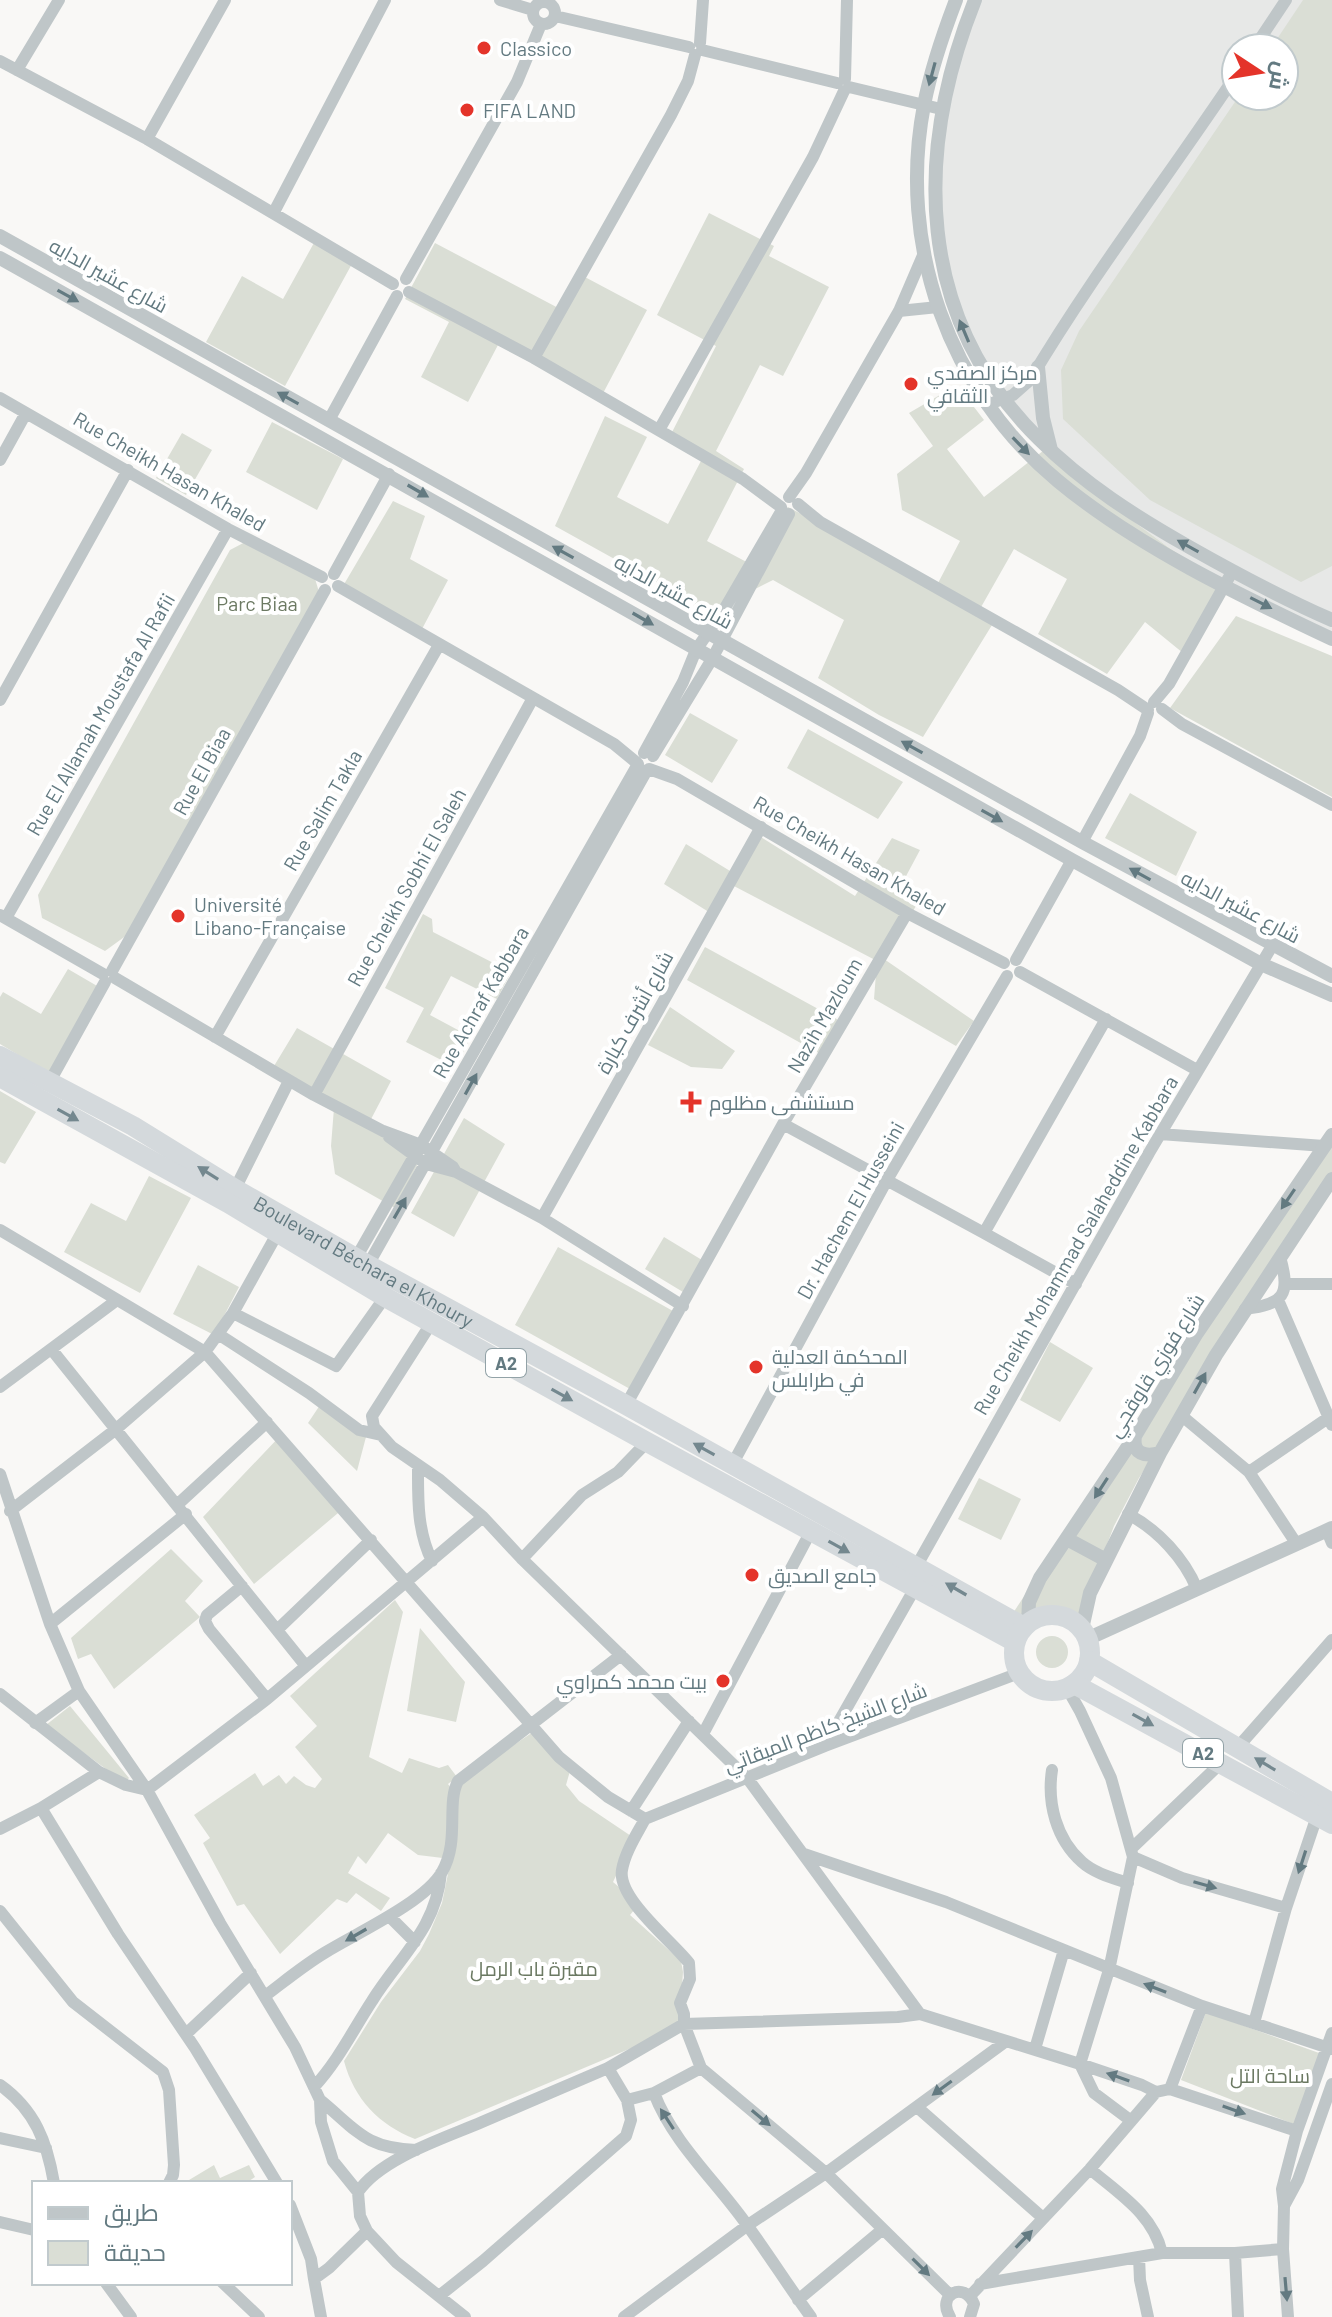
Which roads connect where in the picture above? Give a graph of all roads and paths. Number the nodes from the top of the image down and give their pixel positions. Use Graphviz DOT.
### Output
graph roads {
  1 [pos="59,0"];
  2 [pos="225,0"];
  3 [pos="385,0"];
  4 [pos="500,0"];
  5 [pos="703,0"];
  6 [pos="847,0"];
  7 [pos="956,0"];
  8 [pos="975,0"];
  9 [pos="1286,0"];
  10 [pos="547,1"];
  11 [pos="533,10"];
  12 [pos="555,16"];
  13 [pos="541,24"];
  14 [pos="1265,32"];
  15 [pos="696,49"];
  16 [pos="0,61"];
  17 [pos="17,70"];
  18 [pos="844,85"];
  19 [pos="1220,99"];
  20 [pos="924,105"];
  21 [pos="941,109"];
  22 [pos="147,139"];
  23 [pos="274,212"];
  24 [pos="0,236"];
  25 [pos="924,253"];
  26 [pos="0,258"];
  27 [pos="401,288"];
  28 [pos="938,307"];
  29 [pos="899,311"];
  30 [pos="534,358"];
  31 [pos="1038,367"];
  32 [pos="0,398"];
  33 [pos="1004,399"];
  34 [pos="987,405"];
  35 [pos="26,413"];
  36 [pos="329,420"];
  37 [pos="659,430"];
  38 [pos="1051,450"];
  39 [pos="0,460"];
  40 [pos="128,470"];
  41 [pos="389,474"];
  42 [pos="789,505"];
  43 [pos="228,529"];
  44 [pos="1228,578"];
  45 [pos="330,582"];
  46 [pos="1332,620"];
  47 [pos="706,632"];
  48 [pos="1332,639"];
  49 [pos="722,641"];
  50 [pos="439,645"];
  51 [pos="696,650"];
  52 [pos="712,659"];
  53 [pos="533,698"];
  54 [pos="0,700"];
  55 [pos="1155,710"];
  56 [pos="645,761"];
  57 [pos="1332,805"];
  58 [pos="761,827"];
  59 [pos="1082,842"];
  60 [pos="1072,860"];
  61 [pos="907,913"];
  62 [pos="3,916"];
  63 [pos="1272,946"];
  64 [pos="1261,964"];
  65 [pos="1012,968"];
  66 [pos="109,976"];
  67 [pos="1332,976"];
  68 [pos="1332,995"];
  69 [pos="1106,1019"];
  70 [pos="215,1037"];
  71 [pos="0,1056"];
  72 [pos="1197,1070"];
  73 [pos="0,1077"];
  74 [pos="289,1081"];
  75 [pos="49,1083"];
  76 [pos="314,1095"];
  77 [pos="783,1124"];
  78 [pos="1160,1134"];
  79 [pos="1328,1141"];
  80 [pos="418,1150"];
  81 [pos="433,1152"];
  82 [pos="426,1164"];
  83 [pos="456,1172"];
  84 [pos="1332,1179"];
  85 [pos="887,1180"];
  86 [pos="231,1196"];
  87 [pos="542,1218"];
  88 [pos="0,1230"];
  89 [pos="984,1233"];
  90 [pos="277,1234"];
  91 [pos="1280,1257"];
  92 [pos="362,1262"];
  93 [pos="1076,1284"];
  94 [pos="1286,1284"];
  95 [pos="1332,1284"];
  96 [pos="385,1297"];
  97 [pos="117,1300"];
  98 [pos="1278,1300"];
  99 [pos="683,1306"];
  100 [pos="1245,1309"];
  101 [pos="233,1313"];
  102 [pos="432,1322"];
  103 [pos="218,1334"];
  104 [pos="52,1350"];
  105 [pos="205,1352"];
  106 [pos="0,1387"];
  107 [pos="626,1405"];
  108 [pos="1182,1416"];
  109 [pos="267,1422"];
  110 [pos="1330,1422"];
  111 [pos="115,1430"];
  112 [pos="381,1435"];
  113 [pos="1135,1436"];
  114 [pos="647,1442"];
  115 [pos="1160,1453"];
  116 [pos="732,1465"];
  117 [pos="418,1466"];
  118 [pos="1249,1472"];
  119 [pos="0,1474"];
  120 [pos="182,1509"];
  121 [pos="10,1511"];
  122 [pos="1128,1514"];
  123 [pos="483,1517"];
  124 [pos="811,1531"];
  125 [pos="1330,1534"];
  126 [pos="1067,1539"];
  127 [pos="371,1540"];
  128 [pos="1296,1543"];
  129 [pos="522,1559"];
  130 [pos="1106,1560"];
  131 [pos="432,1561"];
  132 [pos="916,1567"];
  133 [pos="406,1582"];
  134 [pos="242,1586"];
  135 [pos="915,1588"];
  136 [pos="1197,1589"];
  137 [pos="50,1624"];
  138 [pos="277,1630"];
  139 [pos="1022,1631"];
  140 [pos="1084,1634"];
  141 [pos="1332,1640"];
  142 [pos="621,1655"];
  143 [pos="1089,1661"];
  144 [pos="305,1665"];
  145 [pos="1019,1673"];
  146 [pos="1070,1686"];
  147 [pos="79,1691"];
  148 [pos="0,1694"];
  149 [pos="267,1699"];
  150 [pos="689,1721"];
  151 [pos="35,1723"];
  152 [pos="530,1724"];
  153 [pos="703,1734"];
  154 [pos="825,1746"];
  155 [pos="1238,1747"];
  156 [pos="1221,1763"];
  157 [pos="1052,1770"];
  158 [pos="99,1772"];
  159 [pos="748,1779"];
  160 [pos="147,1790"];
  161 [pos="41,1808"];
  162 [pos="631,1811"];
  163 [pos="1327,1815"];
  164 [pos="645,1819"];
  165 [pos="0,1829"];
  166 [pos="1132,1853"];
  167 [pos="804,1854"];
  168 [pos="441,1873"];
  169 [pos="1128,1883"];
  170 [pos="1286,1908"];
  171 [pos="0,1911"];
  172 [pos="389,1916"];
  173 [pos="415,1942"];
  174 [pos="1064,1950"];
  175 [pos="1109,1970"];
  176 [pos="251,1973"];
  177 [pos="265,1996"];
  178 [pos="1202,2006"];
  179 [pos="920,2014"];
  180 [pos="1254,2023"];
  181 [pos="684,2024"];
  182 [pos="1332,2033"];
  183 [pos="186,2034"];
  184 [pos="1005,2042"];
  185 [pos="1330,2048"];
  186 [pos="1035,2049"];
  187 [pos="1080,2064"];
  188 [pos="608,2068"];
  189 [pos="701,2068"];
  190 [pos="0,2085"];
  191 [pos="314,2087"];
  192 [pos="1170,2089"];
  193 [pos="1156,2092"];
  194 [pos="1331,2092"];
  195 [pos="654,2093"];
  196 [pos="320,2100"];
  197 [pos="627,2100"];
  198 [pos="917,2107"];
  199 [pos="1130,2120"];
  200 [pos="1297,2131"];
  201 [pos="0,2138"];
  202 [pos="46,2148"];
  203 [pos="417,2150"];
  204 [pos="1090,2169"];
  205 [pos="826,2173"];
  206 [pos="54,2181"];
  207 [pos="170,2181"];
  208 [pos="276,2181"];
  209 [pos="358,2192"];
  210 [pos="1284,2206"];
  211 [pos="292,2210"];
  212 [pos="1043,2218"];
  213 [pos="0,2222"];
  214 [pos="748,2225"];
  215 [pos="883,2229"];
  216 [pos="32,2230"];
  217 [pos="367,2231"];
  218 [pos="1283,2249"];
  219 [pos="1162,2253"];
  220 [pos="1235,2253"];
  221 [pos="1139,2257"];
  222 [pos="314,2279"];
  223 [pos="980,2284"];
  224 [pos="107,2285"];
  225 [pos="225,2285"];
  226 [pos="950,2295"];
  227 [pos="439,2296"];
  228 [pos="970,2296"];
  229 [pos="798,2300"];
  230 [pos="947,2316"];
  231 [pos="974,2316"];
  232 [pos="131,2317"];
  233 [pos="259,2317"];
  234 [pos="321,2317"];
  235 [pos="465,2317"];
  236 [pos="624,2317"];
  237 [pos="811,2317"];
  238 [pos="1148,2317"];
  239 [pos="1238,2317"];
  240 [pos="1288,2317"];
  1 -- 17 [label="street"];
  2 -- 22 [label="street"];
  3 -- 23 [label="street"];
  4 -- 11 [label="street"];
  5 -- 15 [label="street"];
  6 -- 18 [label="street"];
  7 -- 20 [label="street, one-way"];
  8 -- 21 [label="street"];
  9 -- 14 [label="street"];
  10 -- 11 [label="street"];
  10 -- 12 [label="street"];
  11 -- 13 [label="street"];
  12 -- 13 [label="street"];
  12 -- 15 [label="street"];
  13 -- 27 [label="street"];
  15 -- 18 [label="street"];
  15 -- 30 [label="street"];
  16 -- 17 [label="street"];
  17 -- 22 [label="street"];
  18 -- 20 [label="street"];
  18 -- 37 [label="street"];
  19 -- 31 [label="street"];
  20 -- 21 [label="street"];
  20 -- 25 [label="street"];
  33 -- 21 [label="street, one-way"];
  22 -- 23 [label="street"];
  23 -- 27 [label="street"];
  36 -- 24 [label="street, شارع عشير الدايه, one-way"];
  25 -- 28 [label="street"];
  25 -- 29 [label="street, Rue Achraf Kabbara"];
  26 -- 41 [label="street, شارع عشير الدايه, one-way"];
  27 -- 30 [label="street"];
  27 -- 36 [label="street"];
  28 -- 29 [label="street"];
  28 -- 34 [label="street"];
  29 -- 42 [label="street, Rue Achraf Kabbara"];
  30 -- 37 [label="street"];
  31 -- 33 [label="street"];
  31 -- 38 [label="street"];
  32 -- 35 [label="street, Rue Cheikh Hasan Khaled"];
  33 -- 34 [label="street"];
  33 -- 38 [label="street"];
  34 -- 44 [label="street, one-way"];
  35 -- 39 [label="street"];
  35 -- 40 [label="street, Rue Cheikh Hasan Khaled"];
  47 -- 36 [label="street, شارع عشير الدايه, one-way"];
  37 -- 42 [label="street"];
  44 -- 38 [label="street, one-way"];
  40 -- 43 [label="street, Rue Cheikh Hasan Khaled"];
  40 -- 54 [label="street"];
  41 -- 45 [label="street, Rue El Biaa"];
  41 -- 51 [label="street, شارع عشير الدايه, one-way"];
  42 -- 47 [label="street, Rue Achraf Kabbara"];
  42 -- 49 [label="street, Rue Achraf Kabbara"];
  42 -- 55 [label="street"];
  43 -- 45 [label="street, Rue Cheikh Hasan Khaled"];
  43 -- 62 [label="street, Rue El Allamah Moustafa Al Rafii"];
  44 -- 46 [label="street"];
  44 -- 48 [label="street, one-way"];
  44 -- 55 [label="street"];
  45 -- 50 [label="street, Rue Cheikh Hasan Khaled"];
  45 -- 66 [label="street, Rue El Biaa"];
  47 -- 49 [label="street, شارع عشير الدايه"];
  47 -- 51 [label="street, Rue Achraf Kabbara"];
  49 -- 52 [label="street, Rue Achraf Kabbara"];
  59 -- 49 [label="street, شارع عشير الدايه, one-way"];
  50 -- 53 [label="street, Rue Cheikh Hasan Khaled"];
  50 -- 70 [label="street, Rue Salim Takla"];
  51 -- 52 [label="street, شارع عشير الدايه"];
  51 -- 56 [label="street, Rue Achraf Kabbara"];
  52 -- 56 [label="street, Rue Achraf Kabbara"];
  52 -- 60 [label="street, شارع عشير الدايه, one-way"];
  53 -- 56 [label="street, Rue Cheikh Hasan Khaled"];
  53 -- 76 [label="street, Rue Cheikh Sobhi El Saleh"];
  55 -- 57 [label="street"];
  55 -- 59 [label="street"];
  56 -- 58 [label="street, Rue Cheikh Hasan Khaled"];
  56 -- 80 [label="street, Rue Achraf Kabbara"];
  81 -- 56 [label="street, Rue Achraf Kabbara, one-way"];
  58 -- 61 [label="street, Rue Cheikh Hasan Khaled"];
  58 -- 87 [label="street, شارع أشرف كبارة"];
  63 -- 59 [label="street, شارع عشير الدايه, one-way"];
  60 -- 64 [label="street, شارع عشير الدايه"];
  60 -- 65 [label="street, Dr. Hachem El Husseini"];
  61 -- 65 [label="street, Rue Cheikh Hasan Khaled"];
  61 -- 77 [label="street, Nazih Mazloum"];
  62 -- 66 [label="street"];
  63 -- 64 [label="street, Rue Cheikh Mohammad Salaheddine Kabbara"];
  63 -- 67 [label="street, شارع عشير الدايه"];
  64 -- 68 [label="street, شارع عشير الدايه"];
  64 -- 72 [label="street, Rue Cheikh Mohammad Salaheddine Kabbara"];
  65 -- 69 [label="street, Rue Cheikh Hasan Khaled"];
  65 -- 85 [label="street, Dr. Hachem El Husseini"];
  66 -- 70 [label="street"];
  66 -- 75 [label="street, Rue El Biaa"];
  69 -- 72 [label="street, Rue Cheikh Hasan Khaled"];
  69 -- 89 [label="street"];
  70 -- 74 [label="street"];
  71 -- 75 [label="highway, Boulevard Béchara el Khoury / A2"];
  72 -- 78 [label="street, Rue Cheikh Mohammad Salaheddine Kabbara"];
  73 -- 86 [label="highway, Boulevard Béchara el Khoury / A2, one-way"];
  74 -- 76 [label="street"];
  74 -- 86 [label="street"];
  86 -- 75 [label="highway, Boulevard Béchara el Khoury / A2, one-way"];
  76 -- 80 [label="street"];
  77 -- 85 [label="street"];
  77 -- 99 [label="street, Nazih Mazloum"];
  78 -- 79 [label="street"];
  78 -- 93 [label="street, Rue Cheikh Mohammad Salaheddine Kabbara"];
  79 -- 113 [label="street, شارع فوزي قاوقجي, one-way"];
  80 -- 81 [label="street"];
  80 -- 82 [label="street"];
  80 -- 92 [label="street, Rue Achraf Kabbara"];
  81 -- 82 [label="street, Rue Achraf Kabbara"];
  81 -- 83 [label="street"];
  82 -- 83 [label="street"];
  92 -- 82 [label="street, Rue Achraf Kabbara, one-way"];
  83 -- 87 [label="street"];
  84 -- 91 [label="street"];
  85 -- 89 [label="street"];
  85 -- 116 [label="street, Dr. Hachem El Husseini"];
  86 -- 90 [label="highway, Boulevard Béchara el Khoury / A2"];
  86 -- 92 [label="highway, Boulevard Béchara el Khoury / A2"];
  87 -- 99 [label="street"];
  88 -- 97 [label="street"];
  89 -- 93 [label="street"];
  90 -- 96 [label="highway, Boulevard Béchara el Khoury / A2"];
  90 -- 101 [label="street"];
  91 -- 94 [label="street"];
  91 -- 100 [label="street"];
  92 -- 107 [label="highway, Boulevard Béchara el Khoury / A2"];
  93 -- 132 [label="street, Rue Cheikh Mohammad Salaheddine Kabbara"];
  94 -- 95 [label="street"];
  94 -- 98 [label="street"];
  96 -- 101 [label="street"];
  96 -- 102 [label="highway, Boulevard Béchara el Khoury / A2"];
  97 -- 104 [label="street"];
  97 -- 105 [label="street"];
  98 -- 100 [label="street"];
  98 -- 110 [label="street"];
  99 -- 107 [label="street, Nazih Mazloum"];
  108 -- 100 [label="street, one-way"];
  101 -- 103 [label="street"];
  102 -- 112 [label="street"];
  102 -- 114 [label="highway, Boulevard Béchara el Khoury / A2, one-way"];
  103 -- 105 [label="street"];
  103 -- 112 [label="street"];
  104 -- 106 [label="street"];
  104 -- 111 [label="street"];
  105 -- 109 [label="street"];
  105 -- 111 [label="street"];
  116 -- 107 [label="highway, Boulevard Béchara el Khoury / A2, one-way"];
  108 -- 115 [label="street"];
  108 -- 118 [label="street"];
  109 -- 120 [label="street"];
  109 -- 127 [label="street"];
  110 -- 118 [label="street"];
  111 -- 120 [label="street"];
  111 -- 121 [label="street"];
  112 -- 117 [label="street"];
  113 -- 115 [label="street"];
  113 -- 126 [label="street, شارع فوزي قاوقجي, one-way"];
  114 -- 124 [label="highway, Boulevard Béchara el Khoury / A2"];
  114 -- 129 [label="street"];
  115 -- 122 [label="street"];
  116 -- 132 [label="highway, Boulevard Béchara el Khoury / A2"];
  117 -- 123 [label="street"];
  117 -- 131 [label="street"];
  118 -- 128 [label="street"];
  119 -- 121 [label="street"];
  120 -- 134 [label="street"];
  120 -- 137 [label="street"];
  121 -- 137 [label="street"];
  122 -- 130 [label="street"];
  122 -- 136 [label="street"];
  123 -- 129 [label="street"];
  123 -- 131 [label="street"];
  124 -- 135 [label="highway, Boulevard Béchara el Khoury / A2, one-way"];
  124 -- 153 [label="street"];
  125 -- 128 [label="street"];
  126 -- 130 [label="street"];
  126 -- 139 [label="street, شارع فوزي قاوقجي"];
  127 -- 133 [label="street"];
  127 -- 138 [label="street"];
  128 -- 136 [label="street"];
  129 -- 142 [label="street"];
  130 -- 140 [label="street"];
  131 -- 133 [label="street"];
  139 -- 132 [label="highway, Boulevard Béchara el Khoury / A2, one-way"];
  133 -- 144 [label="street"];
  133 -- 152 [label="street"];
  134 -- 138 [label="street"];
  134 -- 149 [label="street"];
  135 -- 139 [label="highway, Boulevard Béchara el Khoury / A2"];
  135 -- 154 [label="street"];
  136 -- 140 [label="street"];
  137 -- 147 [label="street"];
  138 -- 144 [label="street"];
  139 -- 140 [label="highway"];
  139 -- 145 [label="highway"];
  140 -- 143 [label="highway"];
  141 -- 155 [label="street"];
  142 -- 150 [label="street"];
  142 -- 152 [label="street"];
  143 -- 146 [label="highway"];
  143 -- 155 [label="highway, A2"];
  144 -- 149 [label="street"];
  145 -- 146 [label="highway, A2"];
  145 -- 154 [label="street, شارع الشيخ كاظم الميقاتي"];
  146 -- 156 [label="highway, A2, one-way"];
  146 -- 166 [label="street"];
  147 -- 151 [label="street"];
  147 -- 160 [label="street"];
  148 -- 151 [label="street"];
  149 -- 160 [label="street"];
  150 -- 153 [label="street"];
  150 -- 162 [label="street"];
  151 -- 158 [label="street"];
  152 -- 162 [label="street"];
  152 -- 168 [label="street"];
  153 -- 159 [label="street"];
  154 -- 159 [label="street, شارع الشيخ كاظم الميقاتي"];
  163 -- 155 [label="highway, A2, one-way"];
  156 -- 163 [label="highway, A2"];
  156 -- 166 [label="street"];
  157 -- 169 [label="street"];
  158 -- 160 [label="street"];
  158 -- 161 [label="street"];
  159 -- 164 [label="street, شارع الشيخ كاظم الميقاتي"];
  159 -- 167 [label="street"];
  160 -- 176 [label="street"];
  161 -- 165 [label="street"];
  161 -- 183 [label="street"];
  162 -- 164 [label="street"];
  163 -- 170 [label="street, one-way"];
  164 -- 181 [label="street"];
  166 -- 169 [label="street"];
  166 -- 170 [label="street, one-way"];
  167 -- 174 [label="street"];
  167 -- 179 [label="street"];
  168 -- 172 [label="street"];
  168 -- 173 [label="street"];
  169 -- 175 [label="street"];
  170 -- 180 [label="street"];
  171 -- 207 [label="street"];
  172 -- 173 [label="street"];
  172 -- 177 [label="street, one-way"];
  173 -- 191 [label="street"];
  174 -- 175 [label="street"];
  174 -- 186 [label="street"];
  178 -- 175 [label="street, one-way"];
  175 -- 187 [label="street"];
  176 -- 177 [label="street"];
  176 -- 183 [label="street"];
  177 -- 191 [label="street"];
  178 -- 180 [label="street"];
  178 -- 192 [label="street"];
  179 -- 181 [label="street"];
  179 -- 184 [label="street"];
  180 -- 185 [label="street"];
  181 -- 188 [label="street"];
  181 -- 189 [label="street"];
  182 -- 185 [label="street"];
  183 -- 208 [label="street"];
  184 -- 186 [label="street"];
  184 -- 198 [label="street, one-way"];
  185 -- 200 [label="street"];
  186 -- 187 [label="street"];
  193 -- 187 [label="street, one-way"];
  187 -- 199 [label="street"];
  188 -- 197 [label="street"];
  188 -- 203 [label="street"];
  189 -- 195 [label="street"];
  189 -- 205 [label="street, one-way"];
  190 -- 202 [label="street"];
  191 -- 196 [label="street"];
  192 -- 193 [label="street"];
  192 -- 200 [label="street, one-way"];
  193 -- 199 [label="street"];
  194 -- 210 [label="street"];
  195 -- 197 [label="street"];
  214 -- 195 [label="street, one-way"];
  196 -- 203 [label="street"];
  196 -- 209 [label="street"];
  197 -- 227 [label="street"];
  198 -- 205 [label="street"];
  198 -- 212 [label="street"];
  199 -- 204 [label="street"];
  200 -- 210 [label="street"];
  201 -- 202 [label="street"];
  202 -- 206 [label="street"];
  203 -- 209 [label="street"];
  204 -- 212 [label="street"];
  204 -- 219 [label="street"];
  205 -- 214 [label="street"];
  205 -- 215 [label="street"];
  209 -- 217 [label="street"];
  210 -- 218 [label="street"];
  211 -- 222 [label="street"];
  223 -- 212 [label="street, one-way"];
  213 -- 216 [label="street"];
  214 -- 229 [label="street"];
  214 -- 236 [label="street"];
  215 -- 226 [label="street, one-way"];
  215 -- 229 [label="street"];
  217 -- 222 [label="street"];
  217 -- 227 [label="street"];
  218 -- 220 [label="street"];
  218 -- 240 [label="street, one-way"];
  219 -- 220 [label="street"];
  219 -- 221 [label="street"];
  220 -- 239 [label="street"];
  221 -- 223 [label="street"];
  221 -- 238 [label="street"];
  222 -- 234 [label="street"];
  223 -- 228 [label="street"];
  224 -- 232 [label="street"];
  225 -- 233 [label="street"];
  226 -- 228 [label="street"];
  226 -- 230 [label="street"];
  227 -- 235 [label="street"];
  228 -- 231 [label="street"];
  229 -- 237 [label="street"];
}
